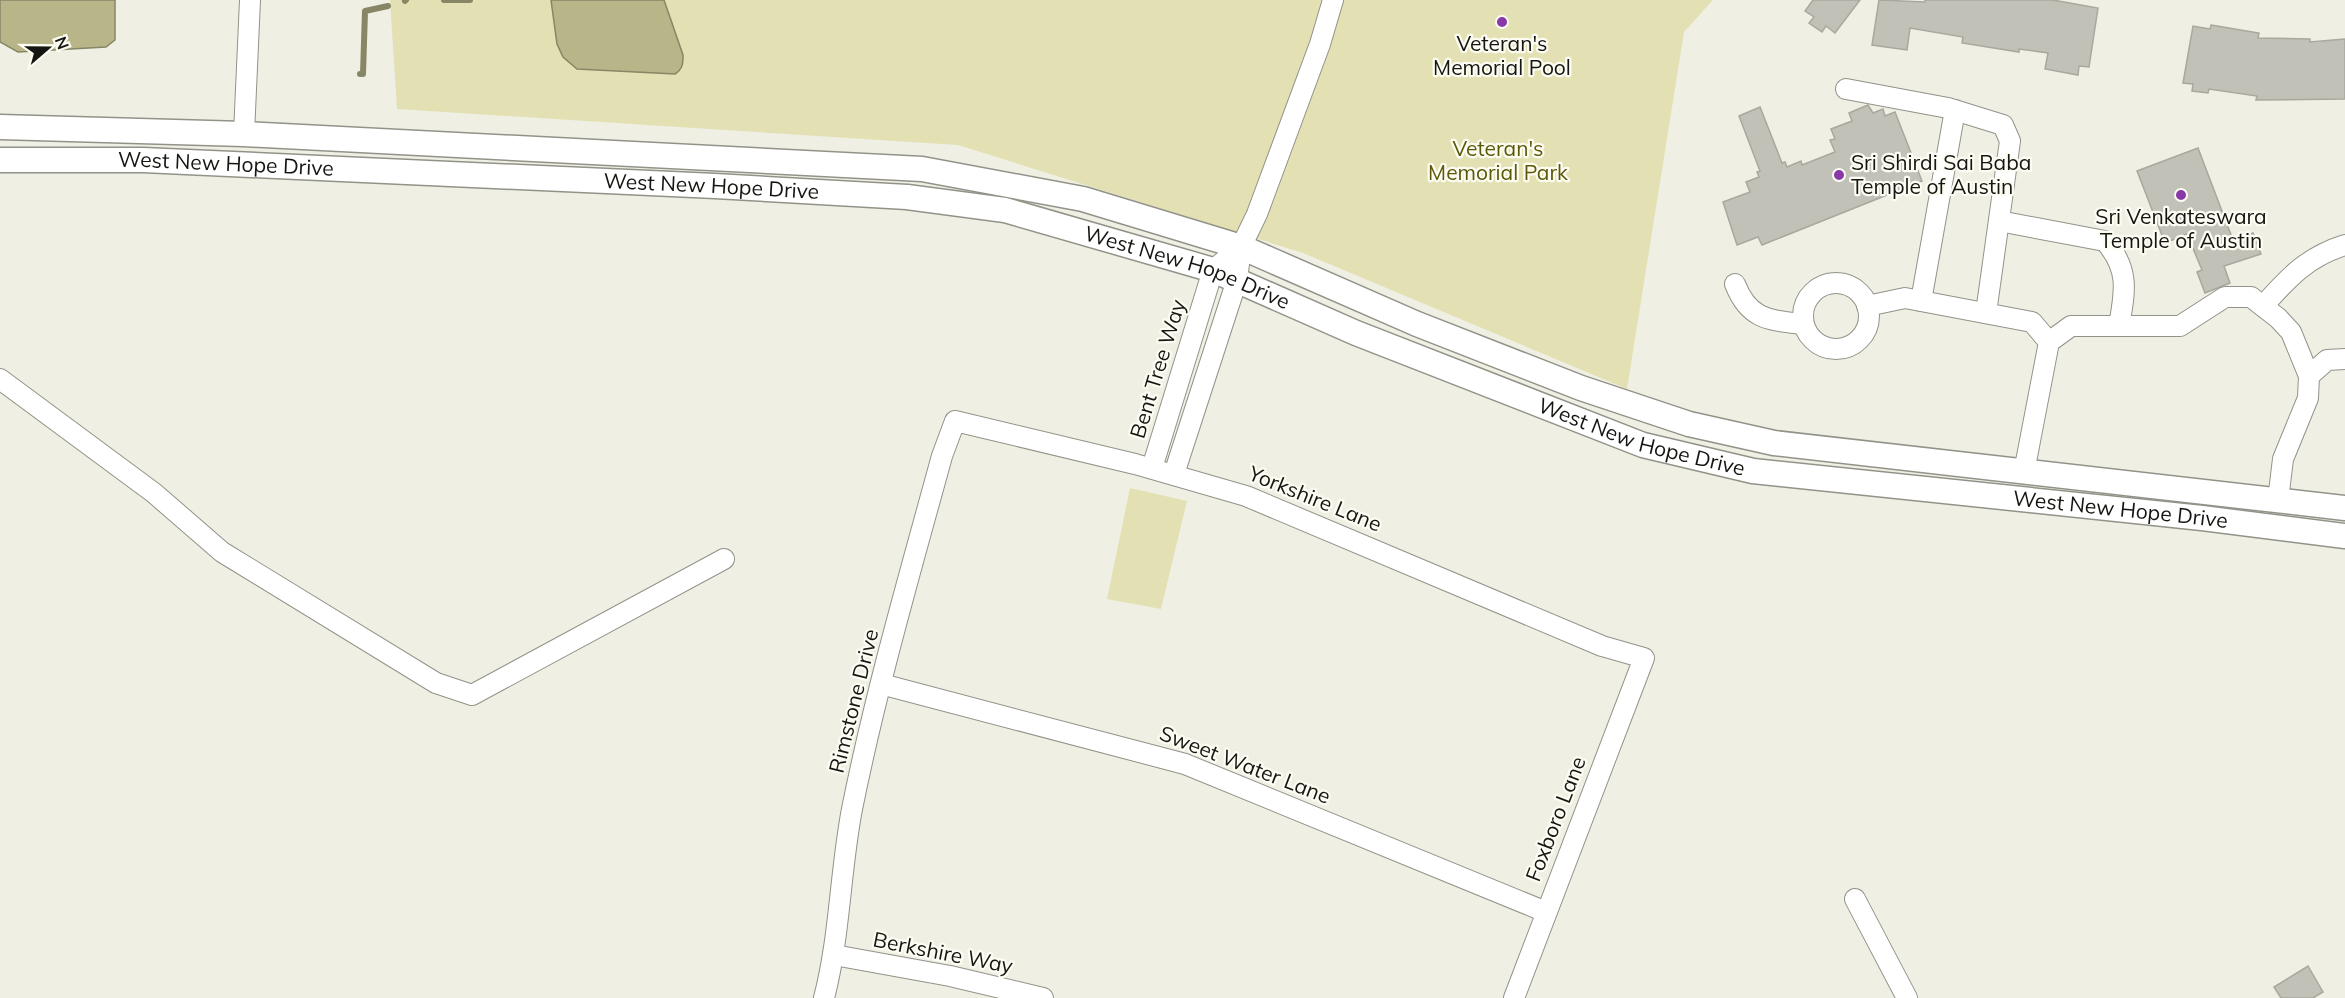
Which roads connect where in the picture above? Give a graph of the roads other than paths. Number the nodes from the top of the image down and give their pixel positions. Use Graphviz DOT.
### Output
graph roads {
  1 [pos="250,0"];
  2 [pos="1333,0"];
  3 [pos="1846,89"];
  4 [pos="1955,110"];
  5 [pos="0,127"];
  6 [pos="244,134"];
  7 [pos="0,160"];
  8 [pos="1999,221"];
  9 [pos="2344,246"];
  10 [pos="1241,247"];
  11 [pos="1213,270"];
  12 [pos="1237,280"];
  13 [pos="1735,284"];
  14 [pos="1921,301"];
  15 [pos="1867,306"];
  16 [pos="2263,306"];
  17 [pos="1986,313"];
  18 [pos="1803,324"];
  19 [pos="2119,326"];
  20 [pos="2049,342"];
  21 [pos="2345,358"];
  22 [pos="2309,376"];
  23 [pos="0,379"];
  24 [pos="955,422"];
  25 [pos="1152,468"];
  26 [pos="2024,472"];
  27 [pos="1174,474"];
  28 [pos="2278,500"];
  29 [pos="2345,508"];
  30 [pos="2345,536"];
  31 [pos="724,559"];
  32 [pos="1644,658"];
  33 [pos="881,684"];
  34 [pos="1855,899"];
  35 [pos="1546,912"];
  36 [pos="834,955"];
  37 [pos="824,998"];
  38 [pos="1043,998"];
  39 [pos="1514,998"];
  40 [pos="1907,998"];
  1 -- 6 [label="street"];
  2 -- 10 [label="street"];
  3 -- 4 [label="street"];
  4 -- 8 [label="street"];
  4 -- 14 [label="street"];
  5 -- 6 [label="main road, West New Hope Drive"];
  6 -- 10 [label="main road, West New Hope Drive"];
  7 -- 11 [label="main road, West New Hope Drive"];
  8 -- 17 [label="street"];
  8 -- 19 [label="street"];
  9 -- 16 [label="street"];
  10 -- 11 [label="street"];
  10 -- 12 [label="street"];
  10 -- 26 [label="main road, West New Hope Drive"];
  11 -- 12 [label="main road, West New Hope Drive"];
  11 -- 25 [label="street, Bent Tree Way"];
  12 -- 27 [label="street"];
  12 -- 30 [label="main road, West New Hope Drive"];
  13 -- 18 [label="street"];
  14 -- 15 [label="street"];
  14 -- 17 [label="street"];
  15 -- 18 [label="street"];
  15 -- 18 [label="street"];
  16 -- 19 [label="street"];
  16 -- 22 [label="street"];
  17 -- 20 [label="street"];
  19 -- 20 [label="street"];
  20 -- 26 [label="street"];
  21 -- 22 [label="street"];
  22 -- 28 [label="street"];
  23 -- 31 [label="street"];
  24 -- 25 [label="street, Yorkshire Lane"];
  24 -- 33 [label="street, Rimstone Drive"];
  25 -- 27 [label="street, Yorkshire Lane"];
  26 -- 28 [label="main road, West New Hope Drive"];
  27 -- 32 [label="street, Yorkshire Lane"];
  28 -- 29 [label="main road, West New Hope Drive"];
  32 -- 35 [label="street, Foxboro Lane"];
  33 -- 35 [label="street, Sweet Water Lane"];
  33 -- 36 [label="street, Rimstone Drive"];
  34 -- 40 [label="street"];
  35 -- 39 [label="street, Foxboro Lane"];
  36 -- 37 [label="street, Rimstone Drive"];
  36 -- 38 [label="street, Berkshire Way"];
}
